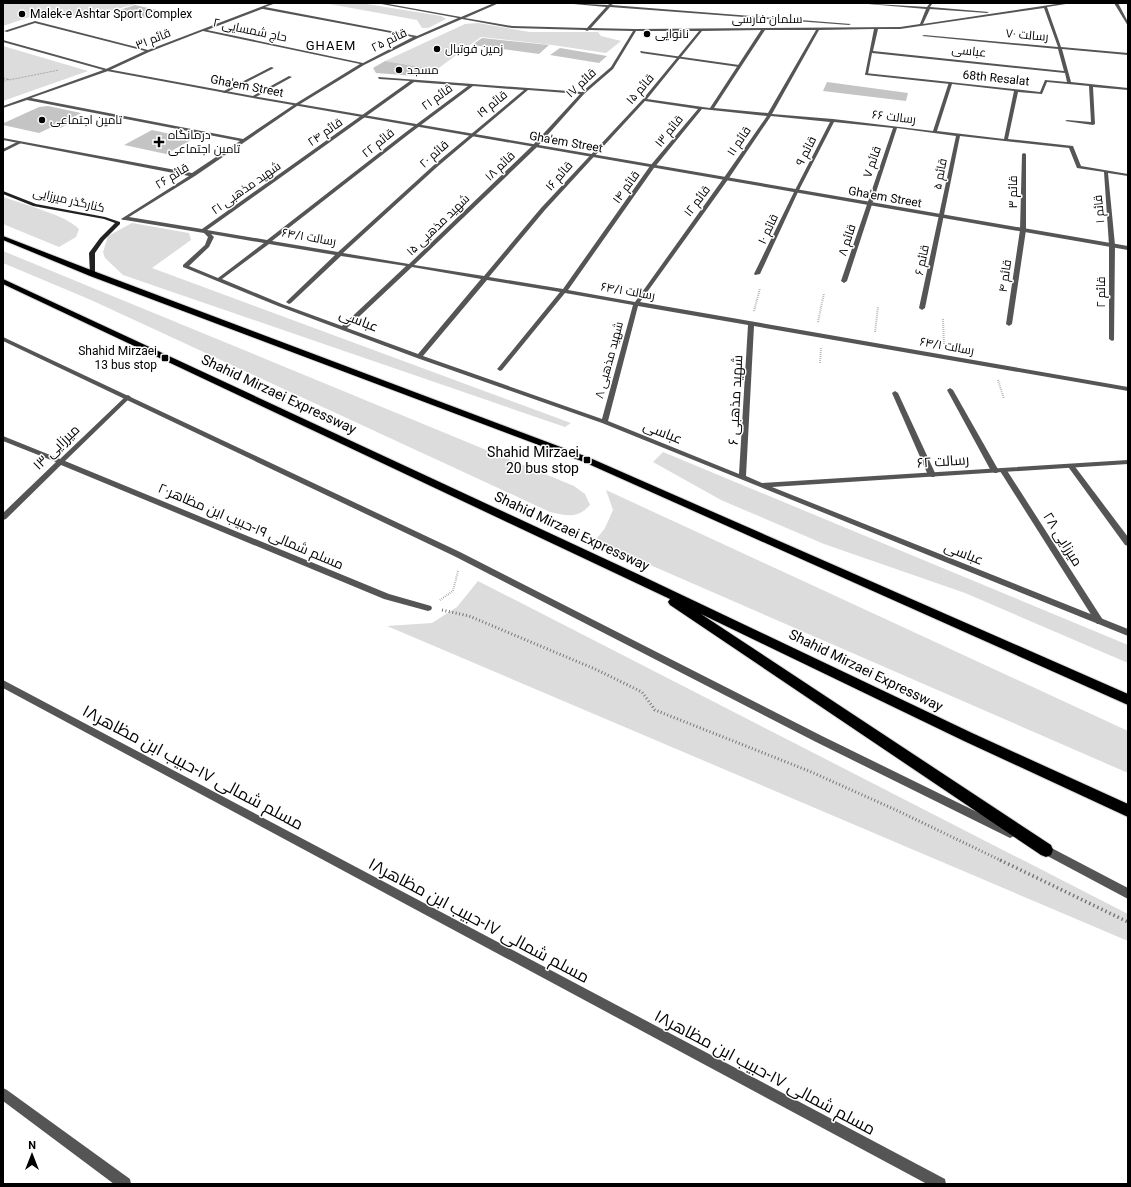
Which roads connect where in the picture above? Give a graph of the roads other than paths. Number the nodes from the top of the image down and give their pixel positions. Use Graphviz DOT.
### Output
graph roads {
  1 [pos="274,3"];
  2 [pos="378,3"];
  3 [pos="497,3"];
  4 [pos="564,3"];
  5 [pos="611,3"];
  6 [pos="858,3"];
  7 [pos="930,3"];
  8 [pos="1070,3"];
  9 [pos="1116,3"];
  10 [pos="608,6"];
  11 [pos="673,7"];
  12 [pos="1045,7"];
  13 [pos="263,8"];
  14 [pos="929,8"];
  15 [pos="670,11"];
  16 [pos="1001,13"];
  17 [pos="462,17"];
  18 [pos="1128,25"];
  19 [pos="921,26"];
  20 [pos="900,28"];
  21 [pos="818,29"];
  22 [pos="876,29"];
  23 [pos="203,30"];
  24 [pos="587,30"];
  25 [pos="635,30"];
  26 [pos="701,30"];
  27 [pos="763,30"];
  28 [pos="6,32"];
  29 [pos="924,36"];
  30 [pos="417,37"];
  31 [pos="3,41"];
  32 [pos="1060,48"];
  33 [pos="148,51"];
  34 [pos="641,52"];
  35 [pos="870,52"];
  36 [pos="1128,54"];
  37 [pos="679,58"];
  38 [pos="363,64"];
  39 [pos="739,66"];
  40 [pos="272,68"];
  41 [pos="107,70"];
  42 [pos="1066,72"];
  43 [pos="290,77"];
  44 [pos="379,78"];
  45 [pos="414,80"];
  46 [pos="950,82"];
  47 [pos="1069,84"];
  48 [pos="472,85"];
  49 [pos="1091,86"];
  50 [pos="527,89"];
  51 [pos="1128,89"];
  52 [pos="1016,90"];
  53 [pos="224,92"];
  54 [pos="583,93"];
  55 [pos="252,97"];
  56 [pos="28,98"];
  57 [pos="644,100"];
  58 [pos="296,105"];
  59 [pos="3,108"];
  60 [pos="701,108"];
  61 [pos="711,109"];
  62 [pos="770,114"];
  63 [pos="363,117"];
  64 [pos="833,120"];
  65 [pos="1067,121"];
  66 [pos="415,126"];
  67 [pos="895,127"];
  68 [pos="935,132"];
  69 [pos="958,135"];
  70 [pos="469,136"];
  71 [pos="3,139"];
  72 [pos="242,140"];
  73 [pos="1006,140"];
  74 [pos="19,143"];
  75 [pos="534,147"];
  76 [pos="3,151"];
  77 [pos="1024,154"];
  78 [pos="590,157"];
  79 [pos="299,162"];
  80 [pos="652,167"];
  81 [pos="1106,171"];
  82 [pos="193,175"];
  83 [pos="1128,175"];
  84 [pos="726,180"];
  85 [pos="3,192"];
  86 [pos="796,192"];
  87 [pos="480,199"];
  88 [pos="868,204"];
  89 [pos="941,217"];
  90 [pos="124,218"];
  91 [pos="118,223"];
  92 [pos="204,230"];
  93 [pos="1023,230"];
  94 [pos="3,238"];
  95 [pos="270,241"];
  96 [pos="1112,245"];
  97 [pos="1128,248"];
  98 [pos="339,253"];
  99 [pos="411,265"];
  100 [pos="93,274"];
  101 [pos="757,274"];
  102 [pos="486,278"];
  103 [pos="218,280"];
  104 [pos="3,281"];
  105 [pos="844,281"];
  106 [pos="564,291"];
  107 [pos="289,302"];
  108 [pos="636,304"];
  109 [pos="922,308"];
  110 [pos="751,324"];
  111 [pos="1009,324"];
  112 [pos="343,328"];
  113 [pos="3,339"];
  114 [pos="1112,339"];
  115 [pos="419,357"];
  116 [pos="500,369"];
  117 [pos="1128,389"];
  118 [pos="950,390"];
  119 [pos="895,393"];
  120 [pos="128,397"];
  121 [pos="604,422"];
  122 [pos="3,438"];
  123 [pos="60,461"];
  124 [pos="1128,462"];
  125 [pos="1071,466"];
  126 [pos="1004,470"];
  127 [pos="995,471"];
  128 [pos="932,475"];
  129 [pos="742,478"];
  130 [pos="760,485"];
  131 [pos="3,517"];
  132 [pos="1128,543"];
  133 [pos="640,580"];
  134 [pos="428,608"];
  135 [pos="1100,622"];
  136 [pos="1128,633"];
  137 [pos="3,684"];
  138 [pos="1128,698"];
  139 [pos="1128,811"];
  140 [pos="1046,850"];
  141 [pos="1128,894"];
  142 [pos="3,1094"];
  143 [pos="125,1184"];
  144 [pos="940,1184"];
  1 -- 13 [label="street, قائم ۳۱"];
  2 -- 17 [label="street, سلمان فارسی"];
  3 -- 17 [label="street, قائم ۲۵"];
  4 -- 10 [label="street"];
  5 -- 10 [label="street"];
  6 -- 14 [label="street"];
  7 -- 14 [label="street"];
  8 -- 12 [label="street, سلمان فارسی"];
  9 -- 18 [label="street"];
  10 -- 15 [label="street"];
  10 -- 24 [label="street"];
  11 -- 15 [label="street"];
  12 -- 16 [label="street, سلمان فارسی"];
  12 -- 32 [label="street"];
  13 -- 23 [label="street, قائم ۳۱"];
  13 -- 30 [label="street"];
  14 -- 16 [label="street"];
  14 -- 19 [label="street"];
  15 -- 20 [label="street"];
  16 -- 19 [label="street, سلمان فارسی"];
  17 -- 24 [label="street, سلمان فارسی"];
  17 -- 30 [label="street, قائم ۲۵"];
  19 -- 20 [label="street, سلمان فارسی"];
  20 -- 22 [label="street, سلمان فارسی"];
  21 -- 22 [label="street, سلمان فارسی"];
  21 -- 27 [label="street, سلمان فارسی"];
  21 -- 62 [label="street, قائم ۱۱"];
  22 -- 35 [label="street"];
  23 -- 33 [label="street, قائم ۳۱"];
  23 -- 38 [label="street, حاج شمسایی ۲"];
  24 -- 25 [label="street, سلمان فارسی"];
  25 -- 26 [label="street, سلمان فارسی"];
  25 -- 54 [label="street, قائم ۱۷"];
  26 -- 27 [label="street, سلمان فارسی"];
  26 -- 37 [label="street, قائم ۱۵"];
  27 -- 39 [label="street"];
  28 -- 33 [label="street"];
  29 -- 32 [label="street, رسالت ۷۰"];
  30 -- 38 [label="street, قائم ۲۵"];
  31 -- 41 [label="street, Gha'em Street"];
  32 -- 36 [label="street, رسالت ۷۰"];
  32 -- 42 [label="street"];
  33 -- 41 [label="street, قائم ۳۱"];
  34 -- 37 [label="street"];
  35 -- 42 [label="street, عباسی"];
  35 -- 46 [label="street, 68th Resalat"];
  37 -- 39 [label="street"];
  37 -- 57 [label="street, قائم ۱۵"];
  38 -- 58 [label="street, قائم ۲۵"];
  39 -- 61 [label="street"];
  40 -- 53 [label="street"];
  41 -- 53 [label="street, Gha'em Street"];
  41 -- 56 [label="street, قائم ۳۱"];
  42 -- 47 [label="street"];
  43 -- 55 [label="street"];
  44 -- 45 [label="street"];
  45 -- 48 [label="street"];
  45 -- 63 [label="street, قائم ۲۴"];
  46 -- 52 [label="street, 68th Resalat"];
  46 -- 68 [label="street"];
  47 -- 49 [label="street, 68th Resalat"];
  47 -- 52 [label="street, 68th Resalat"];
  48 -- 50 [label="street"];
  48 -- 66 [label="street, قائم ۲۱"];
  49 -- 51 [label="street, 68th Resalat"];
  49 -- 65 [label="street"];
  50 -- 54 [label="street"];
  50 -- 70 [label="street, قائم ۱۹"];
  52 -- 73 [label="street"];
  53 -- 55 [label="street, Gha'em Street"];
  54 -- 75 [label="street, قائم ۱۷"];
  55 -- 58 [label="street, Gha'em Street"];
  56 -- 59 [label="street, قائم ۳۱"];
  56 -- 72 [label="street"];
  57 -- 60 [label="street, رسالت ۶۶"];
  57 -- 78 [label="street, قائم ۱۵"];
  58 -- 63 [label="street, Gha'em Street"];
  58 -- 72 [label="street, قائم ۲۶"];
  60 -- 61 [label="street, رسالت ۶۶"];
  60 -- 80 [label="street, قائم ۱۳"];
  61 -- 62 [label="street, رسالت ۶۶"];
  62 -- 64 [label="street, رسالت ۶۶"];
  62 -- 84 [label="street, قائم ۱۱"];
  63 -- 66 [label="street, Gha'em Street"];
  63 -- 79 [label="street, قائم ۲۴"];
  64 -- 67 [label="street, رسالت ۶۶"];
  64 -- 86 [label="street, قائم ۹"];
  66 -- 70 [label="street, Gha'em Street"];
  66 -- 95 [label="street, قائم ۲۲"];
  67 -- 68 [label="street, رسالت ۶۶"];
  67 -- 88 [label="street, قائم ۷"];
  68 -- 69 [label="street, رسالت ۶۶"];
  69 -- 73 [label="street, رسالت ۶۶"];
  69 -- 89 [label="street, قائم ۵"];
  70 -- 75 [label="street, Gha'em Street"];
  70 -- 98 [label="street, قائم ۲۰"];
  71 -- 74 [label="street"];
  72 -- 82 [label="street, قائم ۲۶"];
  73 -- 81 [label="street, رسالت ۶۶"];
  74 -- 76 [label="street"];
  74 -- 82 [label="street"];
  75 -- 78 [label="street, Gha'em Street"];
  75 -- 87 [label="street, قائم ۱۸"];
  77 -- 93 [label="street, قائم ۳"];
  78 -- 80 [label="street, Gha'em Street"];
  78 -- 102 [label="street, قائم ۱۶"];
  79 -- 92 [label="street, شهید مذهبی ۲۱"];
  80 -- 84 [label="street, Gha'em Street"];
  80 -- 106 [label="street, قائم ۱۴"];
  81 -- 83 [label="street, رسالت ۶۶"];
  81 -- 96 [label="street, قائم ۱"];
  82 -- 90 [label="street, قائم ۲۶"];
  84 -- 86 [label="street, Gha'em Street"];
  84 -- 108 [label="street, قائم ۱۲"];
  85 -- 91 [label="main road, کنارگذر میرزایی"];
  86 -- 88 [label="street, Gha'em Street"];
  86 -- 101 [label="street, قائم ۱۰"];
  87 -- 99 [label="street, شهید مذهبی ۱۵"];
  88 -- 89 [label="street, Gha'em Street"];
  88 -- 105 [label="street, قائم ۸"];
  89 -- 93 [label="street, Gha'em Street"];
  89 -- 109 [label="street, قائم ۶"];
  90 -- 91 [label="street, قائم ۲۶"];
  90 -- 92 [label="street, رسالت ۶۴/۱"];
  91 -- 100 [label="main road, کنارگذر میرزایی"];
  92 -- 95 [label="street, رسالت ۶۴/۱"];
  92 -- 103 [label="street, عباسی"];
  93 -- 96 [label="street, Gha'em Street"];
  93 -- 111 [label="street, قائم ۴"];
  94 -- 100 [label="highway"];
  95 -- 98 [label="street, رسالت ۶۴/۱"];
  95 -- 103 [label="street, قائم ۲۲"];
  96 -- 97 [label="street, Gha'em Street"];
  96 -- 114 [label="street, قائم ۲"];
  98 -- 99 [label="street, رسالت ۶۴/۱"];
  98 -- 107 [label="street, قائم ۲۰"];
  99 -- 102 [label="street, رسالت ۶۴/۱"];
  99 -- 112 [label="street, شهید مذهبی ۱۵"];
  100 -- 138 [label="highway"];
  102 -- 106 [label="street, رسالت ۶۴/۱"];
  102 -- 115 [label="street, قائم ۱۶"];
  103 -- 112 [label="street, عباسی"];
  104 -- 133 [label="highway, Shahid Mirzaei Expressway"];
  106 -- 108 [label="street, رسالت ۶۴/۱"];
  106 -- 116 [label="street, قائم ۱۴"];
  108 -- 110 [label="street, رسالت ۶۴/۱"];
  108 -- 121 [label="street, شهید مذهبی ۸"];
  110 -- 117 [label="street, رسالت ۶۴/۱"];
  110 -- 129 [label="street, شهید مذهبی ۶"];
  112 -- 115 [label="street, عباسی"];
  113 -- 120 [label="street"];
  115 -- 121 [label="street, عباسی"];
  118 -- 127 [label="street"];
  119 -- 128 [label="street"];
  120 -- 123 [label="street, میرزایی ۱۳"];
  120 -- 140 [label="street"];
  121 -- 129 [label="street, عباسی"];
  122 -- 123 [label="street, مسلم شمالی ۱۹-حبیب ابن مظاهر۲۰"];
  123 -- 131 [label="street, میرزایی ۱۳"];
  123 -- 134 [label="street, مسلم شمالی ۱۹-حبیب ابن مظاهر۲۰"];
  124 -- 125 [label="street, رسالت ۶۲"];
  125 -- 126 [label="street, رسالت ۶۲"];
  125 -- 132 [label="street"];
  126 -- 127 [label="street, رسالت ۶۲"];
  126 -- 135 [label="street, میرزایی ۲۸"];
  127 -- 128 [label="street, رسالت ۶۲"];
  128 -- 130 [label="street, رسالت ۶۲"];
  129 -- 130 [label="street, عباسی"];
  130 -- 135 [label="street, عباسی"];
  133 -- 139 [label="highway, Shahid Mirzaei Expressway"];
  133 -- 140 [label="highway"];
  135 -- 136 [label="street, عباسی"];
  137 -- 144 [label="street, مسلم شمالی ۱۷-حبیب ابن مظاهر۱۸"];
  140 -- 141 [label="street"];
  142 -- 143 [label="street"];
}
